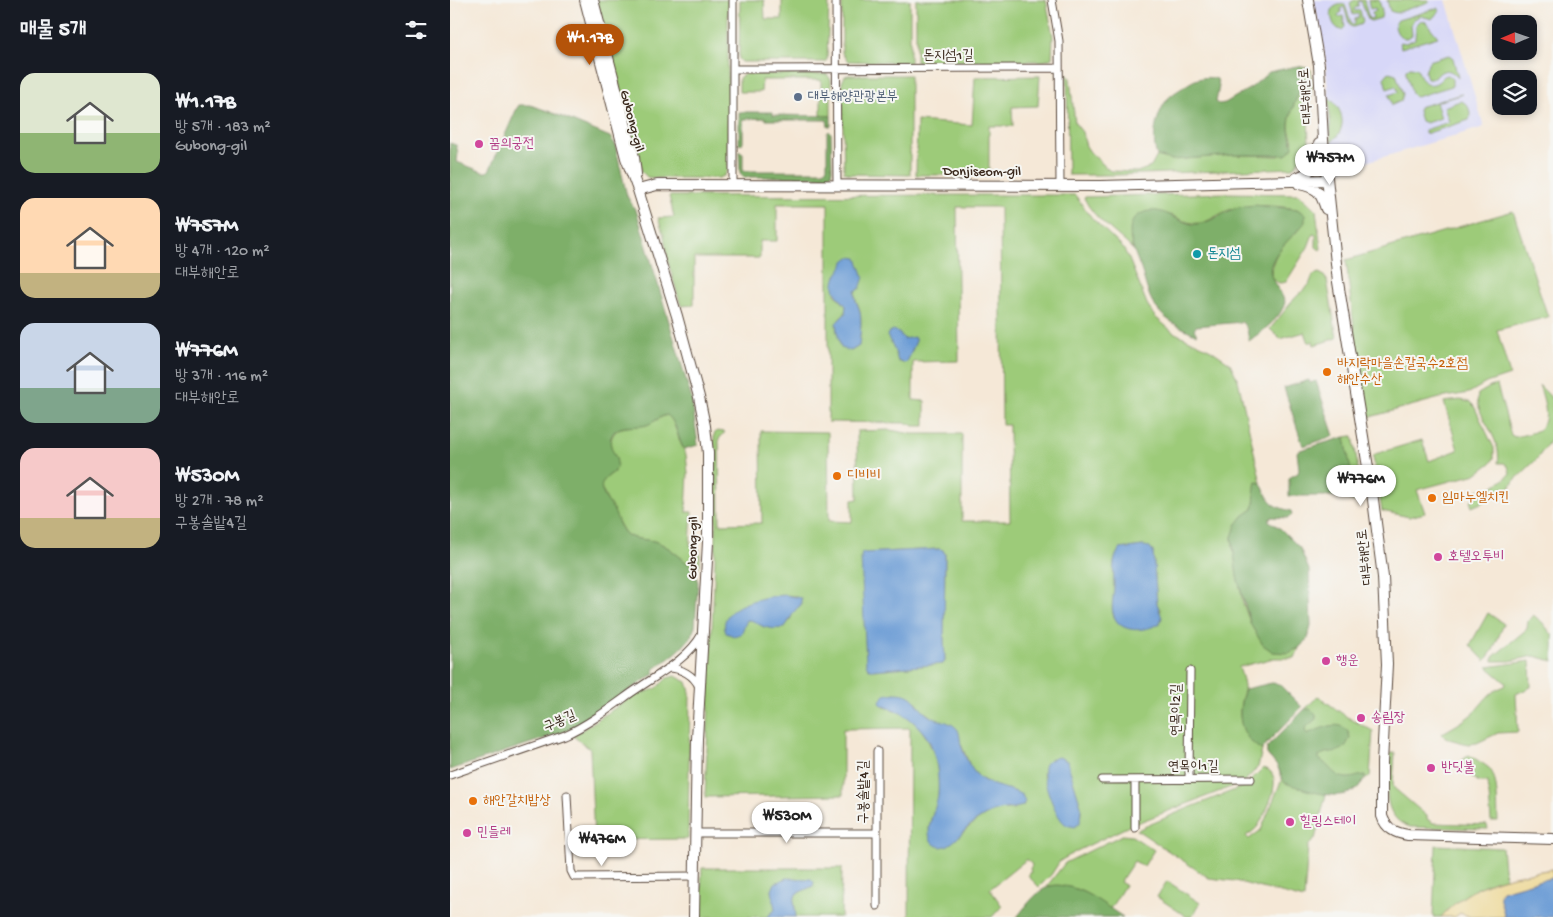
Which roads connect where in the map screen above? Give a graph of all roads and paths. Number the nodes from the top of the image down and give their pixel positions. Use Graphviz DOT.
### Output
graph roads {
  1 [pos="585,0"];
  2 [pos="593,0"];
  3 [pos="733,0"];
  4 [pos="836,0"];
  5 [pos="1052,0"];
  6 [pos="1308,0"];
  7 [pos="1059,68"];
  8 [pos="733,69"];
  9 [pos="836,69"];
  10 [pos="1321,88"];
  11 [pos="1327,180"];
  12 [pos="1289,181"];
  13 [pos="733,186"];
  14 [pos="837,186"];
  15 [pos="1060,186"];
  16 [pos="638,190"];
  17 [pos="1332,228"];
  18 [pos="704,631"];
  19 [pos="668,668"];
  20 [pos="1190,671"];
  21 [pos="700,688"];
  22 [pos="877,751"];
  23 [pos="450,775"];
  24 [pos="1189,779"];
  25 [pos="1251,779"];
  26 [pos="1102,780"];
  27 [pos="1135,780"];
  28 [pos="567,795"];
  29 [pos="1134,828"];
  30 [pos="696,833"];
  31 [pos="877,833"];
  32 [pos="1553,839"];
  33 [pos="695,876"];
  34 [pos="877,906"];
  35 [pos="694,917"];
  1 -- 16 [label="street, Gubong-gil"];
  2 -- 16 [label="street, Gubong-gil"];
  3 -- 8 [label="street"];
  4 -- 9 [label="street"];
  5 -- 7 [label="street"];
  6 -- 10 [label="street, 대부해안로"];
  7 -- 9 [label="street, 돈지섬1길"];
  7 -- 15 [label="street"];
  8 -- 9 [label="street, 돈지섬1길"];
  8 -- 13 [label="street"];
  9 -- 14 [label="street"];
  10 -- 11 [label="street, 대부해안로"];
  10 -- 12 [label="street"];
  11 -- 12 [label="street, Donjiseom-gil"];
  11 -- 17 [label="street, 대부해안로"];
  12 -- 15 [label="street, Donjiseom-gil"];
  12 -- 17 [label="street"];
  13 -- 14 [label="street, Donjiseom-gil"];
  13 -- 16 [label="street, Donjiseom-gil"];
  14 -- 15 [label="street, Donjiseom-gil"];
  16 -- 18 [label="street, Gubong-gil"];
  17 -- 32 [label="street, 대부해안로"];
  18 -- 19 [label="street, 구봉길"];
  18 -- 21 [label="street, Gubong-gil"];
  19 -- 21 [label="street"];
  19 -- 23 [label="street, 구봉길"];
  20 -- 24 [label="street, 연목이2길"];
  21 -- 30 [label="street, Gubong-gil"];
  22 -- 31 [label="street, 구봉솔밭4길"];
  24 -- 25 [label="street, 연목이1길"];
  24 -- 27 [label="street, 연목이1길"];
  26 -- 27 [label="street, 연목이1길"];
  27 -- 29 [label="street"];
  28 -- 33 [label="street"];
  30 -- 31 [label="street, 구봉솔밭4길"];
  30 -- 33 [label="street, Gubong-gil"];
  31 -- 34 [label="street, 구봉솔밭4길"];
  33 -- 35 [label="street, Gubong-gil"];
}
